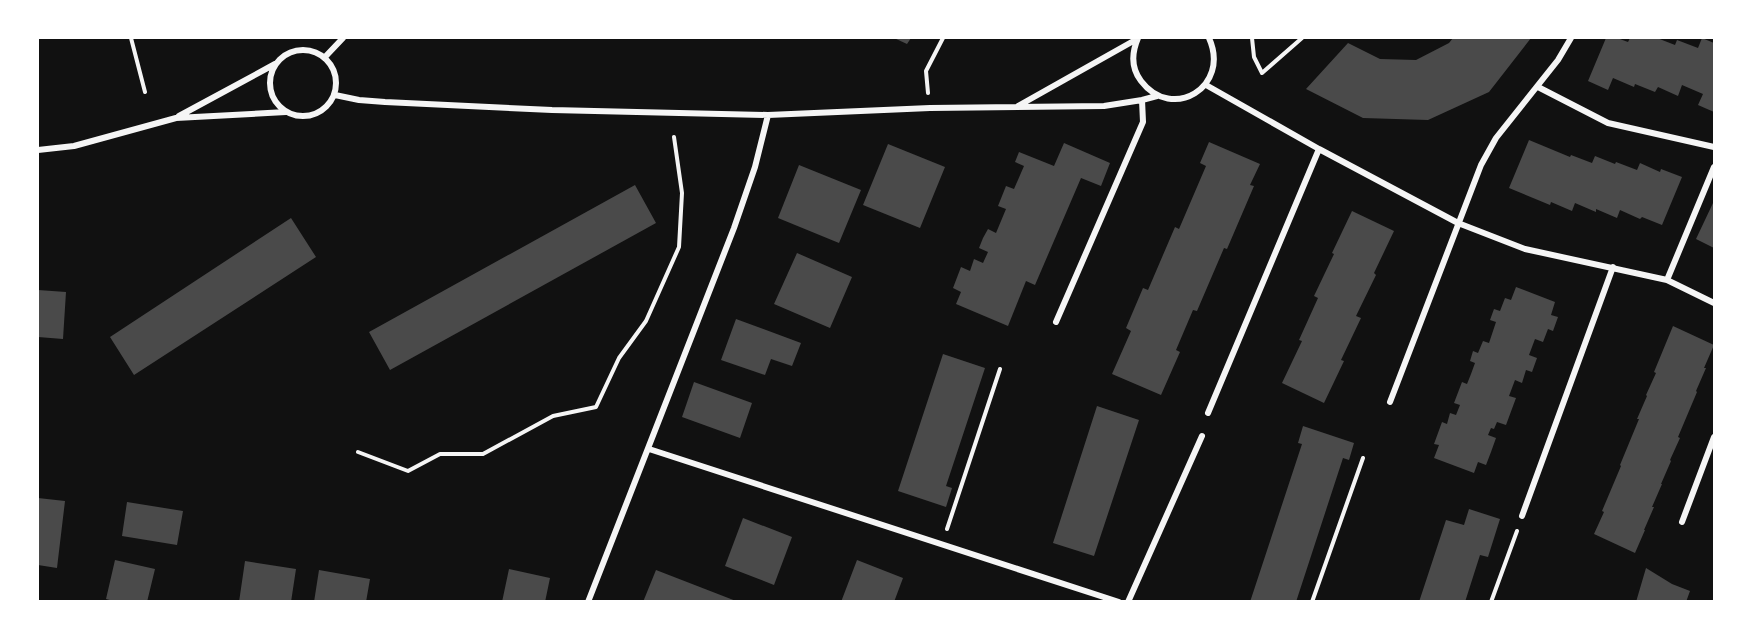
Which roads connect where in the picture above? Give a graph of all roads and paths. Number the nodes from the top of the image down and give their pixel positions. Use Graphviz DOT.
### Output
graph roads {
  1 [pos="131,38"];
  2 [pos="343,38"];
  3 [pos="943,38"];
  4 [pos="1138,38"];
  5 [pos="1209,38"];
  6 [pos="1252,38"];
  7 [pos="1302,38"];
  8 [pos="1571,38"];
  9 [pos="325,57"];
  10 [pos="275,64"];
  11 [pos="1206,84"];
  12 [pos="1538,87"];
  13 [pos="146,92"];
  14 [pos="335,95"];
  15 [pos="1157,96"];
  16 [pos="1142,100"];
  17 [pos="1017,106"];
  18 [pos="930,108"];
  19 [pos="286,112"];
  20 [pos="768,115"];
  21 [pos="176,118"];
  22 [pos="674,137"];
  23 [pos="1714,147"];
  24 [pos="1319,149"];
  25 [pos="38,150"];
  26 [pos="1714,167"];
  27 [pos="1458,223"];
  28 [pos="1614,267"];
  29 [pos="1667,280"];
  30 [pos="1714,303"];
  31 [pos="1056,322"];
  32 [pos="999,369"];
  33 [pos="1390,402"];
  34 [pos="1208,413"];
  35 [pos="1202,436"];
  36 [pos="1714,437"];
  37 [pos="649,448"];
  38 [pos="357,452"];
  39 [pos="1363,458"];
  40 [pos="1522,516"];
  41 [pos="1682,522"];
  42 [pos="942,544"];
  43 [pos="588,602"];
  44 [pos="1119,602"];
  45 [pos="1128,602"];
  46 [pos="1312,602"];
  47 [pos="1491,602"];
  1 -- 13 [label="path"];
  2 -- 9 [label="street"];
  3 -- 18 [label="path"];
  4 -- 15 [label="street"];
  4 -- 17 [label="street"];
  5 -- 11 [label="street"];
  6 -- 7 [label="path"];
  8 -- 12 [label="street"];
  9 -- 10 [label="street"];
  9 -- 14 [label="street"];
  10 -- 19 [label="street"];
  10 -- 21 [label="street"];
  11 -- 15 [label="street"];
  11 -- 24 [label="street"];
  12 -- 23 [label="street"];
  12 -- 27 [label="street"];
  14 -- 19 [label="street"];
  14 -- 20 [label="street"];
  15 -- 16 [label="street"];
  16 -- 17 [label="street"];
  16 -- 31 [label="street"];
  17 -- 18 [label="street"];
  18 -- 20 [label="street"];
  19 -- 21 [label="street"];
  20 -- 37 [label="street"];
  21 -- 25 [label="street"];
  22 -- 38 [label="path"];
  24 -- 27 [label="street"];
  24 -- 34 [label="street"];
  26 -- 29 [label="street"];
  27 -- 28 [label="street"];
  27 -- 33 [label="street"];
  28 -- 29 [label="street"];
  28 -- 40 [label="street"];
  29 -- 30 [label="street"];
  32 -- 42 [label="path"];
  35 -- 45 [label="street"];
  36 -- 41 [label="street"];
  37 -- 42 [label="street"];
  37 -- 43 [label="street"];
  39 -- 46 [label="path"];
  40 -- 47 [label="path"];
  42 -- 44 [label="street"];
}
